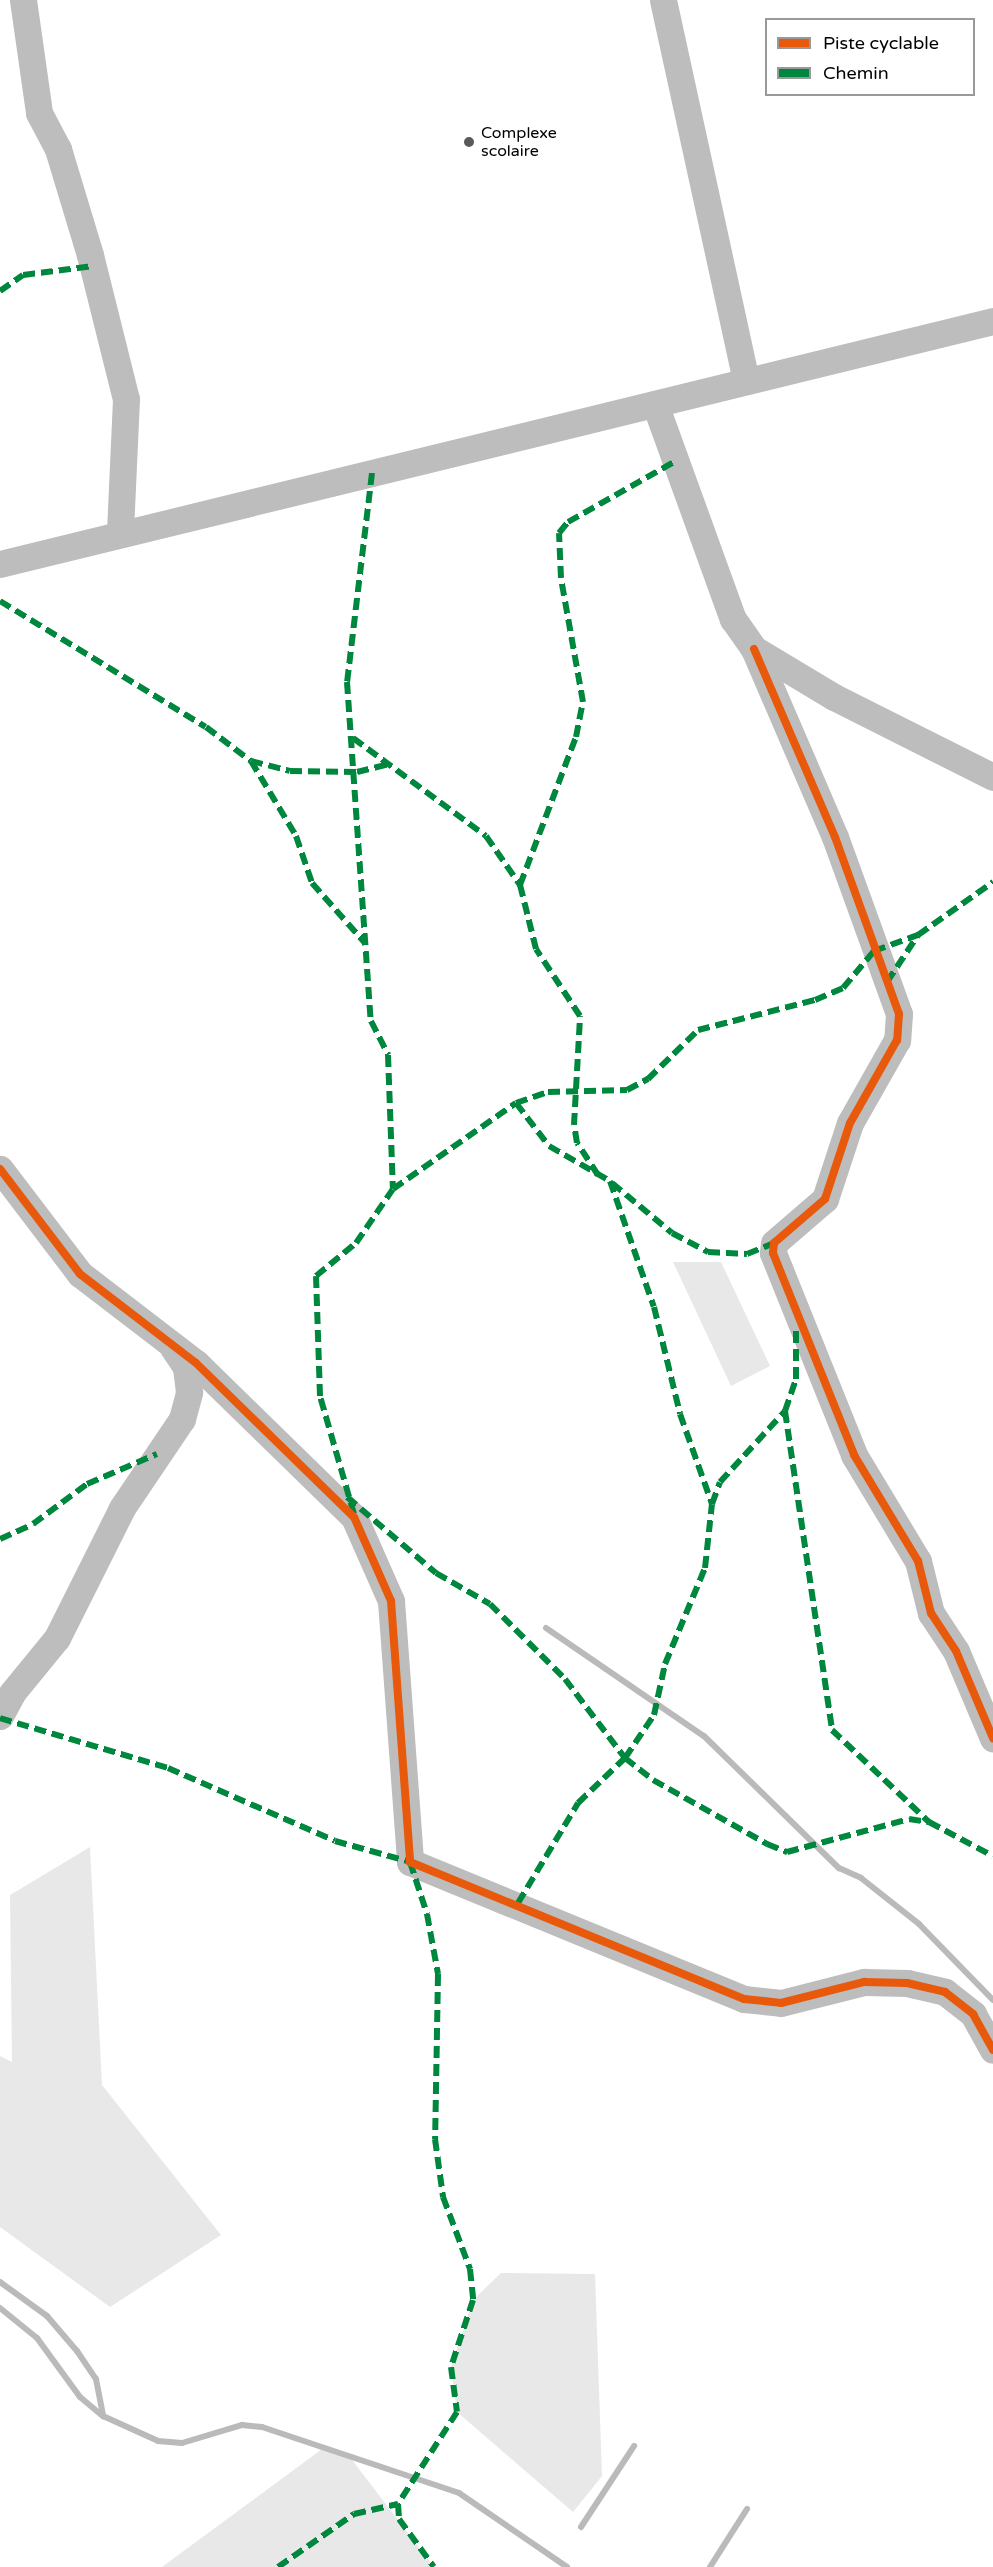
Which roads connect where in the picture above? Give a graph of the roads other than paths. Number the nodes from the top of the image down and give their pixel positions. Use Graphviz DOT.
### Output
graph roads {
  1 [pos="23,0"];
  2 [pos="663,0"];
  3 [pos="993,321"];
  4 [pos="746,381"];
  5 [pos="655,404"];
  6 [pos="120,532"];
  7 [pos="0,564"];
  8 [pos="754,649"];
  9 [pos="993,777"];
  10 [pos="0,1169"];
  11 [pos="170,1343"];
  12 [pos="0,1716"];
  13 [pos="993,1738"];
  14 [pos="993,2050"];
  1 -- 6 [label="street"];
  2 -- 4 [label="street"];
  3 -- 4 [label="street"];
  4 -- 5 [label="street"];
  5 -- 6 [label="street"];
  5 -- 8 [label="street"];
  6 -- 7 [label="street"];
  8 -- 9 [label="street"];
  8 -- 13 [label="street"];
  10 -- 11 [label="street"];
  11 -- 12 [label="street"];
  11 -- 14 [label="street"];
}
